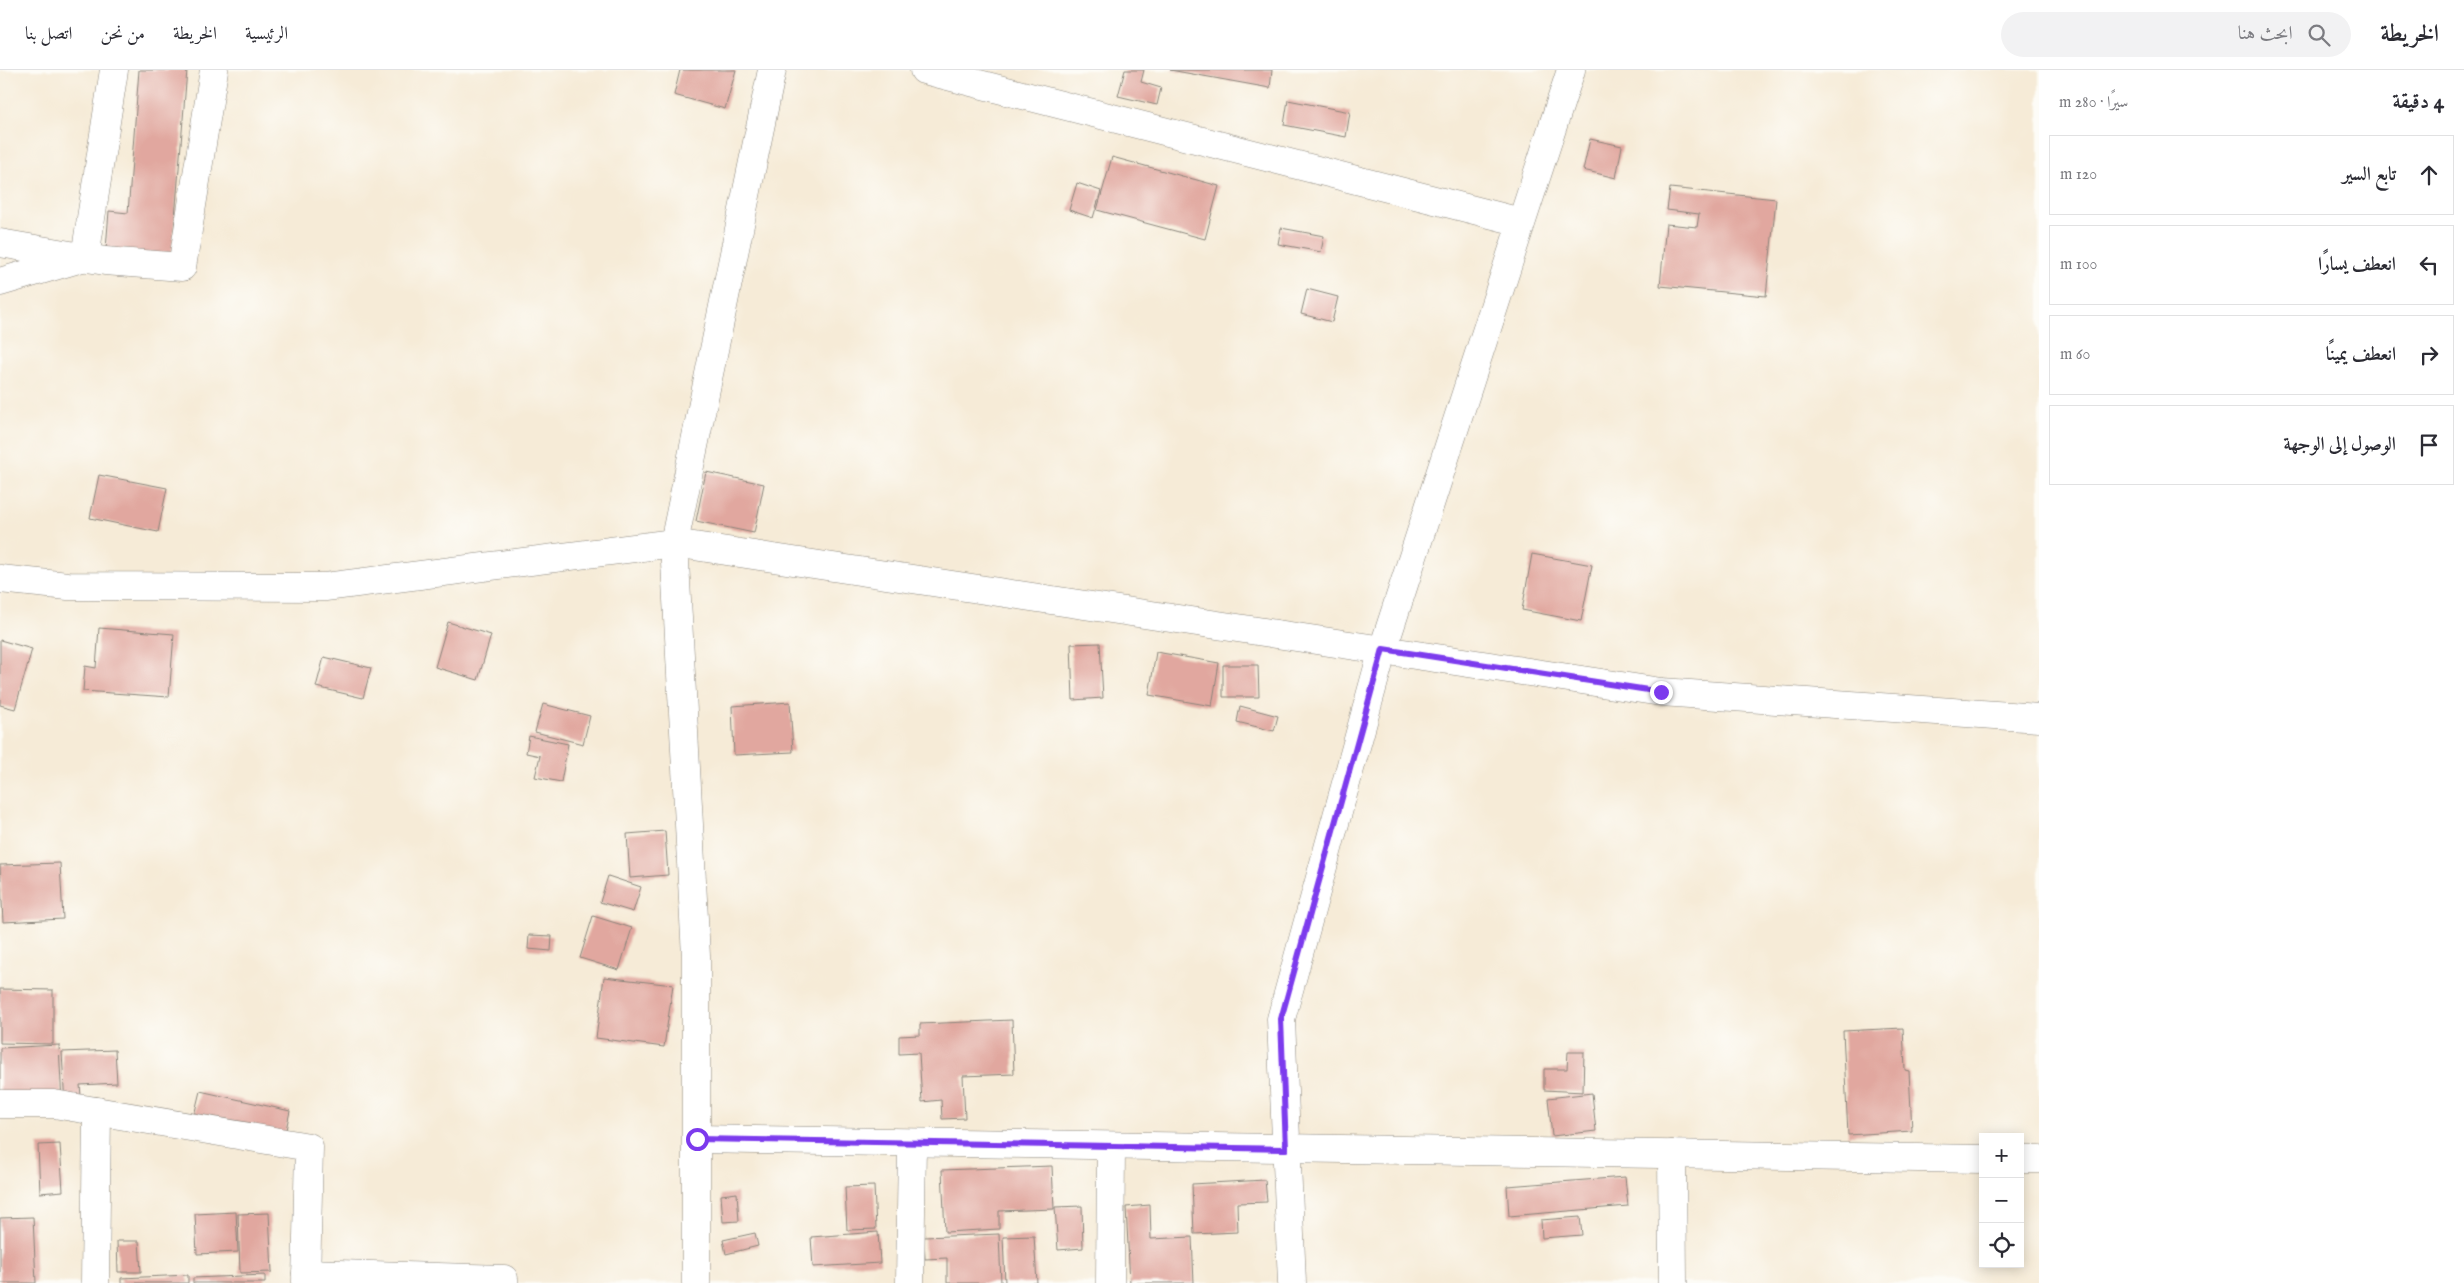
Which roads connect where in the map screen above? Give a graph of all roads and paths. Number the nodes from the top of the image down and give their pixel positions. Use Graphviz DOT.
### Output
graph roads {
  1 [pos="114,70"];
  2 [pos="214,70"];
  3 [pos="772,70"];
  4 [pos="924,70"];
  5 [pos="1571,70"];
  6 [pos="1521,222"];
  7 [pos="0,243"];
  8 [pos="86,257"];
  9 [pos="0,282"];
  10 [pos="674,543"];
  11 [pos="0,579"];
  12 [pos="1383,649"];
  13 [pos="2039,718"];
  14 [pos="0,1104"];
  15 [pos="97,1112"];
  16 [pos="697,1139"];
  17 [pos="912,1142"];
  18 [pos="1111,1146"];
  19 [pos="1286,1149"];
  20 [pos="1672,1154"];
  21 [pos="1979,1159"];
  22 [pos="2024,1159"];
  23 [pos="2039,1159"];
  24 [pos="306,1278"];
  25 [pos="95,1283"];
  26 [pos="504,1283"];
  27 [pos="696,1283"];
  28 [pos="910,1283"];
  29 [pos="1110,1283"];
  30 [pos="1292,1283"];
  31 [pos="1674,1283"];
  1 -- 8 [label="street"];
  2 -- 8 [label="street"];
  3 -- 10 [label="street"];
  4 -- 6 [label="street"];
  5 -- 6 [label="street"];
  6 -- 12 [label="street"];
  7 -- 8 [label="street"];
  8 -- 9 [label="street"];
  10 -- 11 [label="street"];
  10 -- 12 [label="street"];
  10 -- 16 [label="street"];
  12 -- 13 [label="street"];
  12 -- 19 [label="street"];
  14 -- 15 [label="street"];
  15 -- 24 [label="street"];
  15 -- 25 [label="street"];
  16 -- 17 [label="street"];
  16 -- 27 [label="street"];
  17 -- 18 [label="street"];
  17 -- 28 [label="street"];
  18 -- 19 [label="street"];
  18 -- 29 [label="street"];
  19 -- 20 [label="street"];
  19 -- 30 [label="street"];
  20 -- 21 [label="street"];
  20 -- 31 [label="street"];
  22 -- 23 [label="street"];
  24 -- 26 [label="street"];
}
